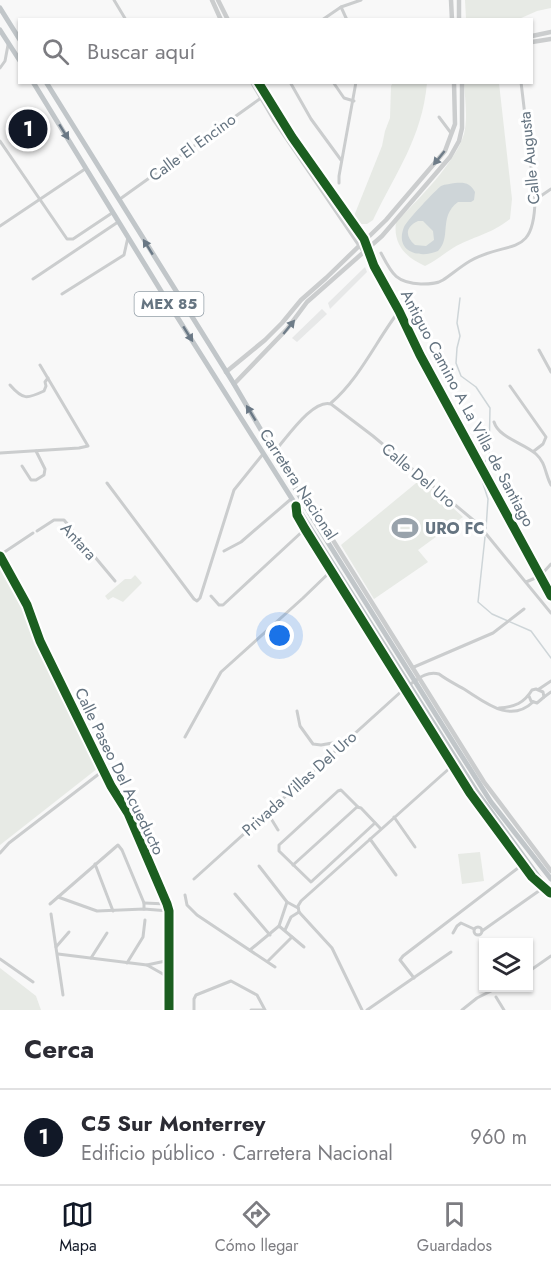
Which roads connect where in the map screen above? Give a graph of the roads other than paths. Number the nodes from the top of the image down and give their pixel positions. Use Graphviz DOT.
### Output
graph roads {
  1 [pos="114,0"];
  2 [pos="212,0"];
  3 [pos="218,0"];
  4 [pos="361,0"];
  5 [pos="451,0"];
  6 [pos="459,0"];
  7 [pos="341,7"];
  8 [pos="0,8"];
  9 [pos="125,18"];
  10 [pos="220,18"];
  11 [pos="227,18"];
  12 [pos="325,18"];
  13 [pos="346,18"];
  14 [pos="452,18"];
  15 [pos="459,18"];
  16 [pos="0,30"];
  17 [pos="551,32"];
  18 [pos="533,36"];
  19 [pos="18,37"];
  20 [pos="551,39"];
  21 [pos="533,42"];
  22 [pos="9,44"];
  23 [pos="18,58"];
  24 [pos="0,68"];
  25 [pos="34,84"];
  26 [pos="47,84"];
  27 [pos="253,84"];
  28 [pos="259,84"];
  29 [pos="291,84"];
  30 [pos="334,84"];
  31 [pos="356,84"];
  32 [pos="454,84"];
  33 [pos="462,84"];
  34 [pos="521,84"];
  35 [pos="262,97"];
  36 [pos="354,101"];
  37 [pos="439,117"];
  38 [pos="452,134"];
  39 [pos="0,141"];
  40 [pos="341,160"];
  41 [pos="87,168"];
  42 [pos="339,183"];
  43 [pos="551,189"];
  44 [pos="40,199"];
  45 [pos="119,199"];
  46 [pos="536,200"];
  47 [pos="114,212"];
  48 [pos="119,221"];
  49 [pos="383,222"];
  50 [pos="0,226"];
  51 [pos="389,228"];
  52 [pos="128,236"];
  53 [pos="362,241"];
  54 [pos="366,249"];
  55 [pos="381,253"];
  56 [pos="33,279"];
  57 [pos="62,294"];
  58 [pos="399,311"];
  59 [pos="265,340"];
  60 [pos="270,347"];
  61 [pos="539,350"];
  62 [pos="40,364"];
  63 [pos="226,372"];
  64 [pos="551,372"];
  65 [pos="48,378"];
  66 [pos="234,384"];
  67 [pos="10,385"];
  68 [pos="510,386"];
  69 [pos="331,404"];
  70 [pos="494,422"];
  71 [pos="36,451"];
  72 [pos="274,452"];
  73 [pos="533,452"];
  74 [pos="0,453"];
  75 [pos="263,454"];
  76 [pos="22,466"];
  77 [pos="107,483"];
  78 [pos="551,485"];
  79 [pos="295,487"];
  80 [pos="291,499"];
  81 [pos="306,526"];
  82 [pos="224,551"];
  83 [pos="0,555"];
  84 [pos="551,564"];
  85 [pos="331,571"];
  86 [pos="540,576"];
  87 [pos="115,581"];
  88 [pos="526,582"];
  89 [pos="211,596"];
  90 [pos="551,596"];
  91 [pos="524,609"];
  92 [pos="551,613"];
  93 [pos="412,665"];
  94 [pos="395,674"];
  95 [pos="420,678"];
  96 [pos="551,681"];
  97 [pos="405,688"];
  98 [pos="539,689"];
  99 [pos="551,692"];
  100 [pos="430,696"];
  101 [pos="529,696"];
  102 [pos="544,698"];
  103 [pos="533,702"];
  104 [pos="415,705"];
  105 [pos="497,709"];
  106 [pos="297,711"];
  107 [pos="185,737"];
  108 [pos="342,744"];
  109 [pos="454,765"];
  110 [pos="104,770"];
  111 [pos="358,807"];
  112 [pos="267,812"];
  113 [pos="394,817"];
  114 [pos="375,823"];
  115 [pos="381,829"];
  116 [pos="278,830"];
  117 [pos="370,839"];
  118 [pos="415,847"];
  119 [pos="522,848"];
  120 [pos="0,852"];
  121 [pos="95,864"];
  122 [pos="293,865"];
  123 [pos="522,865"];
  124 [pos="259,866"];
  125 [pos="551,871"];
  126 [pos="396,875"];
  127 [pos="194,879"];
  128 [pos="551,879"];
  129 [pos="543,888"];
  130 [pos="235,894"];
  131 [pos="550,894"];
  132 [pos="185,895"];
  133 [pos="58,897"];
  134 [pos="287,902"];
  135 [pos="144,903"];
  136 [pos="50,904"];
  137 [pos="167,904"];
  138 [pos="144,909"];
  139 [pos="298,910"];
  140 [pos="113,911"];
  141 [pos="169,911"];
  142 [pos="285,912"];
  143 [pos="51,914"];
  144 [pos="291,917"];
  145 [pos="145,920"];
  146 [pos="279,926"];
  147 [pos="285,930"];
  148 [pos="69,932"];
  149 [pos="107,933"];
  150 [pos="453,933"];
  151 [pos="270,935"];
  152 [pos="292,937"];
  153 [pos="56,947"];
  154 [pos="304,947"];
  155 [pos="250,950"];
  156 [pos="451,952"];
  157 [pos="58,954"];
  158 [pos="551,956"];
  159 [pos="91,958"];
  160 [pos="0,959"];
  161 [pos="170,960"];
  162 [pos="268,962"];
  163 [pos="127,963"];
  164 [pos="147,964"];
  165 [pos="275,967"];
  166 [pos="533,969"];
  167 [pos="170,978"];
  168 [pos="414,978"];
  169 [pos="33,982"];
  170 [pos="487,992"];
  171 [pos="63,995"];
  172 [pos="496,997"];
  173 [pos="169,1010"];
  174 [pos="194,1010"];
  175 [pos="251,1010"];
  176 [pos="265,1010"];
  177 [pos="362,1010"];
  178 [pos="367,1010"];
  179 [pos="462,1010"];
  180 [pos="504,1010"];
  1 -- 9 [label="street"];
  2 -- 10 [label="street"];
  3 -- 11 [label="street"];
  4 -- 7 [label="street"];
  5 -- 14 [label="street"];
  6 -- 15 [label="street"];
  7 -- 12 [label="street"];
  7 -- 13 [label="street"];
  8 -- 19 [label="highway"];
  16 -- 22 [label="highway"];
  17 -- 18 [label="street"];
  20 -- 21 [label="street"];
  22 -- 23 [label="highway"];
  22 -- 24 [label="street"];
  25 -- 41 [label="highway, Carretera Nacional / MEX 85, one-way"];
  26 -- 45 [label="highway, Carretera Nacional / MEX 85"];
  27 -- 35 [label="street"];
  28 -- 35 [label="street, Antiguo Camino A La Villa de Santiago"];
  29 -- 40 [label="street"];
  30 -- 36 [label="street"];
  31 -- 36 [label="street"];
  32 -- 38 [label="street"];
  33 -- 51 [label="street"];
  34 -- 46 [label="street, Calle Augusta"];
  35 -- 45 [label="street, Calle El Encino"];
  35 -- 53 [label="street, Antiguo Camino A La Villa de Santiago"];
  36 -- 40 [label="street"];
  37 -- 38 [label="street"];
  38 -- 49 [label="street, one-way"];
  39 -- 44 [label="street"];
  40 -- 42 [label="street"];
  41 -- 44 [label="street"];
  41 -- 47 [label="highway, Carretera Nacional / MEX 85"];
  43 -- 46 [label="street"];
  44 -- 47 [label="street"];
  44 -- 50 [label="street"];
  63 -- 45 [label="highway, Carretera Nacional / MEX 85, one-way"];
  46 -- 55 [label="street, Calle Augusta"];
  47 -- 48 [label="highway, Carretera Nacional / MEX 85"];
  48 -- 52 [label="highway, Carretera Nacional / MEX 85"];
  48 -- 56 [label="street"];
  49 -- 51 [label="street"];
  49 -- 53 [label="street"];
  51 -- 54 [label="street"];
  52 -- 57 [label="street"];
  52 -- 75 [label="highway, Carretera Nacional / MEX 85, one-way"];
  53 -- 54 [label="street, Antiguo Camino A La Villa de Santiago"];
  53 -- 59 [label="street"];
  54 -- 58 [label="street, Antiguo Camino A La Villa de Santiago"];
  60 -- 54 [label="street, one-way"];
  58 -- 69 [label="street"];
  58 -- 86 [label="street, Antiguo Camino A La Villa de Santiago"];
  59 -- 60 [label="street"];
  59 -- 63 [label="street"];
  60 -- 66 [label="street"];
  61 -- 64 [label="street"];
  62 -- 65 [label="street"];
  63 -- 66 [label="highway, Carretera Nacional / MEX 85"];
  65 -- 67 [label="street"];
  65 -- 71 [label="street"];
  72 -- 66 [label="highway, Carretera Nacional / MEX 85, one-way"];
  68 -- 73 [label="street"];
  69 -- 72 [label="street"];
  69 -- 88 [label="street, Calle Del Uro"];
  70 -- 73 [label="street"];
  71 -- 74 [label="street"];
  71 -- 76 [label="street"];
  72 -- 79 [label="highway, Carretera Nacional / MEX 85"];
  73 -- 78 [label="street"];
  75 -- 77 [label="street"];
  75 -- 80 [label="highway, Carretera Nacional / MEX 85"];
  79 -- 93 [label="street, MEX 85"];
  79 -- 119 [label="highway, Carretera Nacional / MEX 85"];
  80 -- 81 [label="highway, Carretera Nacional / MEX 85"];
  80 -- 82 [label="street"];
  81 -- 85 [label="street, MEX 85"];
  81 -- 89 [label="street"];
  81 -- 119 [label="highway, Carretera Nacional / MEX 85"];
  83 -- 87 [label="street, Antara"];
  83 -- 110 [label="street, Calle Paseo Del Acueducto"];
  84 -- 86 [label="street"];
  85 -- 94 [label="street, MEX 85"];
  85 -- 107 [label="street"];
  86 -- 88 [label="street"];
  86 -- 90 [label="street, Antiguo Camino A La Villa de Santiago"];
  88 -- 92 [label="street, Calle Del Uro"];
  91 -- 93 [label="street"];
  93 -- 94 [label="street"];
  93 -- 95 [label="street, MEX 85"];
  94 -- 97 [label="street, MEX 85"];
  95 -- 97 [label="street, Privada Villas Del Uro"];
  95 -- 100 [label="street, MEX 85"];
  95 -- 105 [label="street"];
  96 -- 98 [label="street"];
  97 -- 104 [label="street, MEX 85"];
  97 -- 108 [label="street, Privada Villas Del Uro"];
  98 -- 101 [label="street"];
  98 -- 102 [label="street"];
  99 -- 102 [label="street"];
  100 -- 104 [label="street"];
  100 -- 125 [label="street, MEX 85"];
  101 -- 103 [label="street"];
  101 -- 105 [label="street"];
  102 -- 103 [label="street"];
  103 -- 105 [label="street"];
  104 -- 109 [label="street, MEX 85"];
  106 -- 108 [label="street"];
  108 -- 112 [label="street, Privada Villas Del Uro"];
  109 -- 113 [label="street"];
  109 -- 123 [label="street, MEX 85"];
  110 -- 120 [label="street"];
  110 -- 137 [label="street, Calle Paseo Del Acueducto"];
  111 -- 114 [label="street"];
  111 -- 122 [label="street"];
  111 -- 122 [label="street"];
  112 -- 116 [label="street"];
  112 -- 127 [label="street, Privada Villas Del Uro"];
  113 -- 115 [label="street"];
  113 -- 118 [label="street"];
  114 -- 115 [label="street"];
  114 -- 122 [label="street"];
  115 -- 117 [label="street"];
  117 -- 126 [label="street"];
  117 -- 139 [label="street"];
  119 -- 128 [label="highway, Carretera Nacional / MEX 85"];
  119 -- 131 [label="highway, Carretera Nacional / MEX 85"];
  121 -- 133 [label="street"];
  121 -- 135 [label="street"];
  121 -- 140 [label="street"];
  123 -- 129 [label="street, MEX 85"];
  123 -- 168 [label="street"];
  124 -- 134 [label="street"];
  129 -- 131 [label="street, MEX 85"];
  129 -- 150 [label="street"];
  130 -- 151 [label="street"];
  132 -- 155 [label="street"];
  133 -- 136 [label="street"];
  133 -- 140 [label="street"];
  134 -- 139 [label="street"];
  134 -- 142 [label="street"];
  135 -- 137 [label="street"];
  135 -- 138 [label="street"];
  137 -- 141 [label="street, Calle Paseo Del Acueducto"];
  138 -- 140 [label="street"];
  138 -- 141 [label="street"];
  139 -- 144 [label="street"];
  139 -- 177 [label="street"];
  141 -- 161 [label="street, Calle Paseo Del Acueducto"];
  142 -- 144 [label="street"];
  142 -- 146 [label="street"];
  143 -- 153 [label="street"];
  144 -- 147 [label="street"];
  145 -- 163 [label="street"];
  146 -- 147 [label="street"];
  146 -- 151 [label="street"];
  147 -- 152 [label="street"];
  148 -- 153 [label="street"];
  149 -- 159 [label="street"];
  151 -- 155 [label="street"];
  152 -- 154 [label="street"];
  152 -- 162 [label="street"];
  153 -- 157 [label="street"];
  155 -- 162 [label="street"];
  156 -- 168 [label="street"];
  157 -- 159 [label="street"];
  157 -- 171 [label="street"];
  158 -- 166 [label="street"];
  159 -- 163 [label="street"];
  160 -- 169 [label="street"];
  161 -- 164 [label="street"];
  161 -- 167 [label="street, Calle Paseo Del Acueducto"];
  162 -- 165 [label="street"];
  163 -- 164 [label="street"];
  164 -- 167 [label="street"];
  167 -- 173 [label="street, Calle Paseo Del Acueducto"];
  168 -- 178 [label="street"];
  170 -- 179 [label="street"];
  172 -- 180 [label="street"];
  174 -- 176 [label="street"];
  175 -- 176 [label="street"];
}
